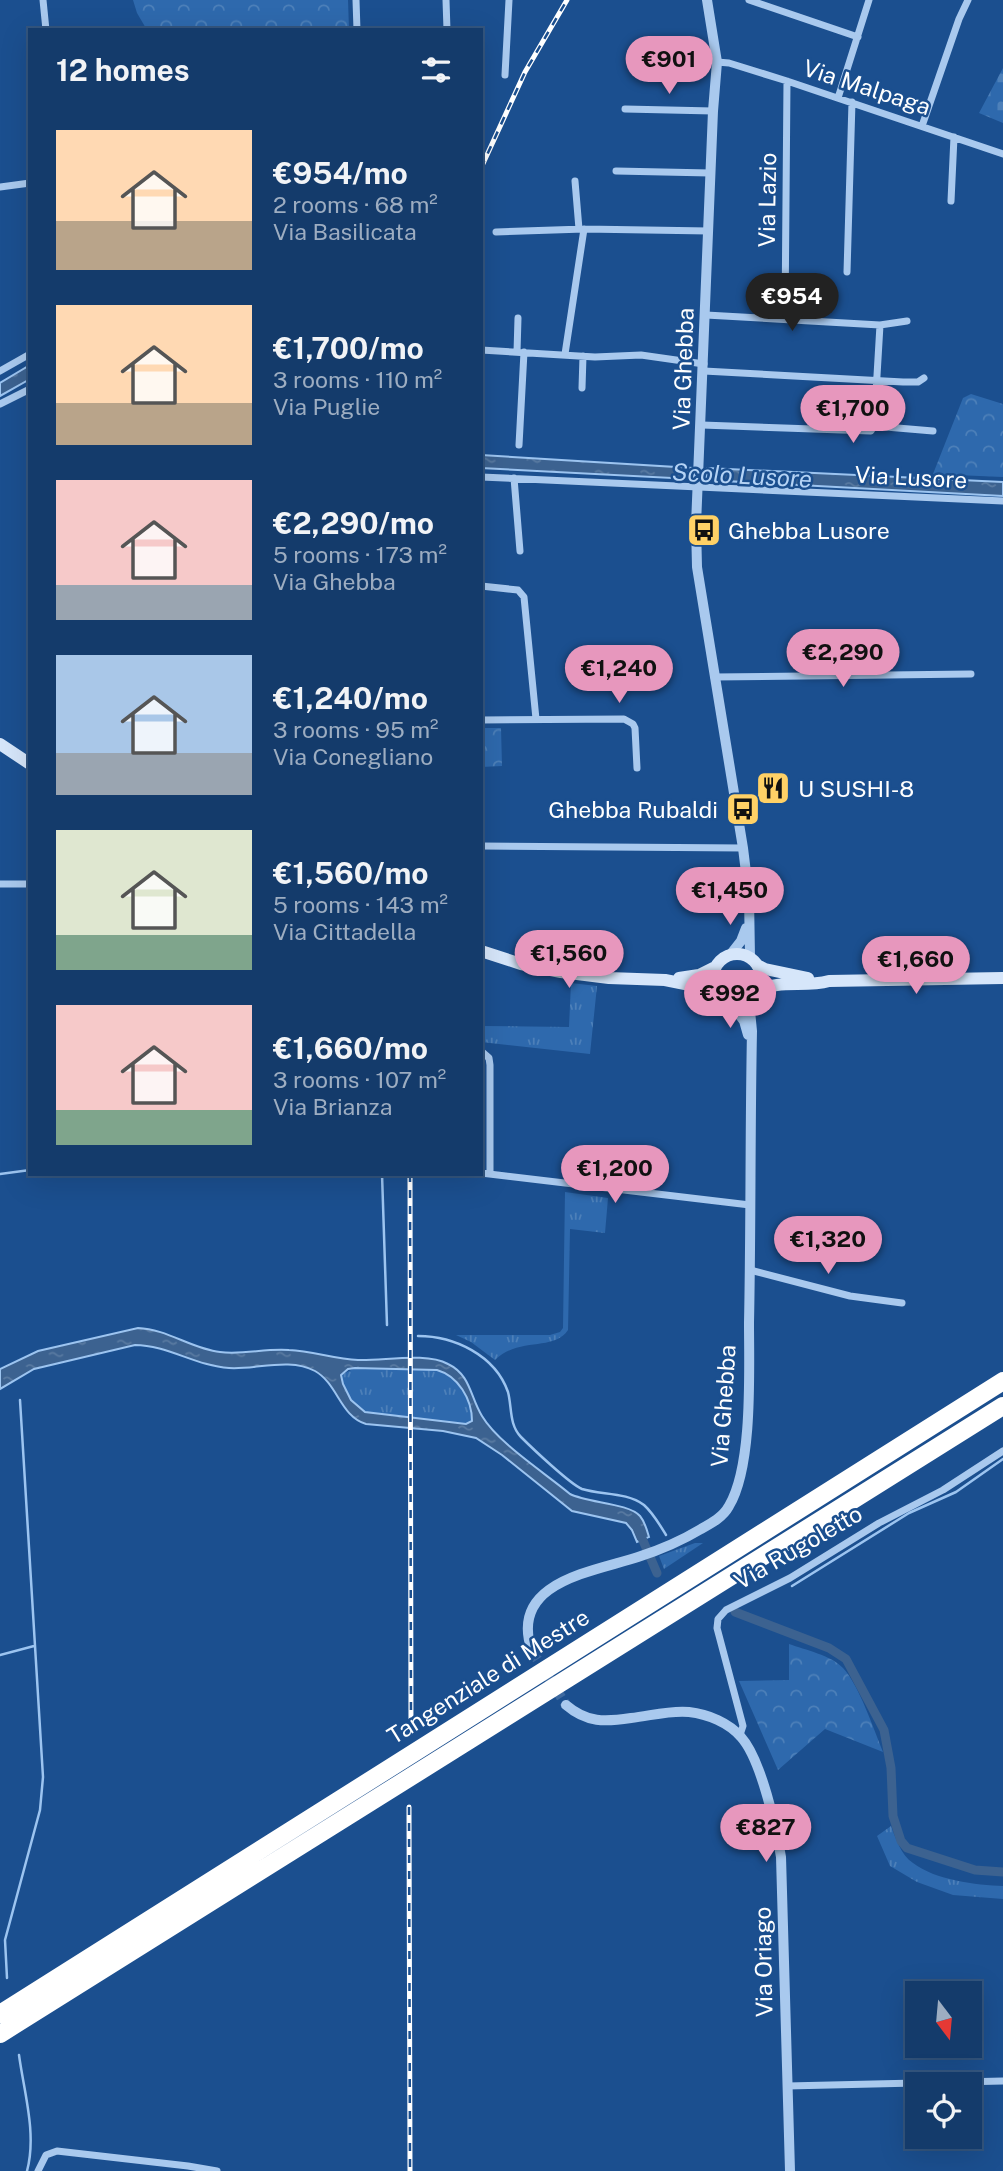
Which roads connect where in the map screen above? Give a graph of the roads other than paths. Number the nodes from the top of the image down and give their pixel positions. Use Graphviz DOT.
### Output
graph roads {
  1 [pos="43,0"];
  2 [pos="356,0"];
  3 [pos="446,0"];
  4 [pos="509,0"];
  5 [pos="707,0"];
  6 [pos="749,0"];
  7 [pos="869,0"];
  8 [pos="968,0"];
  9 [pos="46,28"];
  10 [pos="357,28"];
  11 [pos="447,28"];
  12 [pos="858,37"];
  13 [pos="717,62"];
  14 [pos="505,75"];
  15 [pos="788,81"];
  16 [pos="838,98"];
  17 [pos="852,102"];
  18 [pos="625,109"];
  19 [pos="713,111"];
  20 [pos="922,126"];
  21 [pos="954,137"];
  22 [pos="1003,153"];
  23 [pos="616,171"];
  24 [pos="710,173"];
  25 [pos="575,181"];
  26 [pos="28,183"];
  27 [pos="0,187"];
  28 [pos="951,201"];
  29 [pos="582,229"];
  30 [pos="709,231"];
  31 [pos="496,232"];
  32 [pos="847,272"];
  33 [pos="706,315"];
  34 [pos="518,318"];
  35 [pos="785,319"];
  36 [pos="907,321"];
  37 [pos="880,325"];
  38 [pos="483,350"];
  39 [pos="521,352"];
  40 [pos="565,354"];
  41 [pos="28,355"];
  42 [pos="583,356"];
  43 [pos="704,368"];
  44 [pos="0,371"];
  45 [pos="924,378"];
  46 [pos="876,380"];
  47 [pos="582,388"];
  48 [pos="28,390"];
  49 [pos="0,404"];
  50 [pos="702,425"];
  51 [pos="874,426"];
  52 [pos="933,431"];
  53 [pos="519,445"];
  54 [pos="483,477"];
  55 [pos="514,478"];
  56 [pos="699,486"];
  57 [pos="1003,501"];
  58 [pos="520,551"];
  59 [pos="483,586"];
  60 [pos="971,674"];
  61 [pos="715,677"];
  62 [pos="536,719"];
  63 [pos="483,720"];
  64 [pos="0,744"];
  65 [pos="28,763"];
  66 [pos="637,768"];
  67 [pos="483,846"];
  68 [pos="743,848"];
  69 [pos="0,884"];
  70 [pos="28,884"];
  71 [pos="750,911"];
  72 [pos="483,952"];
  73 [pos="730,955"];
  74 [pos="754,961"];
  75 [pos="715,967"];
  76 [pos="1003,978"];
  77 [pos="665,980"];
  78 [pos="829,981"];
  79 [pos="715,990"];
  80 [pos="755,994"];
  81 [pos="729,1001"];
  82 [pos="750,1049"];
  83 [pos="483,1053"];
  84 [pos="485,1174"];
  85 [pos="750,1205"];
  86 [pos="750,1270"];
  87 [pos="902,1303"];
  88 [pos="1003,1381"];
  89 [pos="1003,1406"];
  90 [pos="1003,1451"];
  91 [pos="532,1651"];
  92 [pos="566,1705"];
  93 [pos="740,1735"];
  94 [pos="0,2014"];
  95 [pos="0,2034"];
  96 [pos="1003,2081"];
  97 [pos="787,2086"];
  98 [pos="38,2171"];
  99 [pos="217,2171"];
  100 [pos="790,2171"];
  1 -- 9 [label="street"];
  2 -- 10 [label="street"];
  3 -- 11 [label="street"];
  4 -- 14 [label="street"];
  5 -- 13 [label="street, Via Ghebba"];
  6 -- 12 [label="street"];
  7 -- 12 [label="street"];
  8 -- 20 [label="street"];
  12 -- 16 [label="street"];
  13 -- 15 [label="street, Via Malpaga"];
  13 -- 19 [label="street, Via Ghebba"];
  15 -- 16 [label="street, Via Malpaga"];
  15 -- 35 [label="street, Via Lazio"];
  16 -- 17 [label="street, Via Malpaga"];
  17 -- 20 [label="street, Via Malpaga"];
  17 -- 32 [label="street"];
  18 -- 19 [label="street"];
  19 -- 24 [label="street, Via Ghebba"];
  20 -- 21 [label="street, Via Malpaga"];
  21 -- 22 [label="street, Via Malpaga"];
  21 -- 28 [label="street"];
  23 -- 24 [label="street"];
  24 -- 30 [label="street, Via Ghebba"];
  25 -- 29 [label="street"];
  26 -- 27 [label="street"];
  29 -- 30 [label="street"];
  29 -- 31 [label="street"];
  29 -- 40 [label="street"];
  30 -- 33 [label="street, Via Ghebba"];
  33 -- 35 [label="street"];
  33 -- 43 [label="street, Via Ghebba"];
  34 -- 39 [label="street"];
  35 -- 37 [label="street"];
  36 -- 37 [label="street"];
  37 -- 46 [label="street"];
  38 -- 39 [label="street"];
  39 -- 40 [label="street"];
  39 -- 53 [label="street"];
  40 -- 42 [label="street"];
  41 -- 44 [label="street"];
  42 -- 43 [label="street"];
  42 -- 47 [label="street"];
  43 -- 46 [label="street"];
  43 -- 50 [label="street, Via Ghebba"];
  45 -- 46 [label="street"];
  46 -- 51 [label="street"];
  48 -- 49 [label="street"];
  50 -- 51 [label="street"];
  50 -- 56 [label="street, Via Ghebba"];
  51 -- 52 [label="street"];
  54 -- 55 [label="street, Via Lusore"];
  55 -- 56 [label="street, Via Lusore"];
  55 -- 58 [label="street"];
  56 -- 57 [label="street, Via Lusore"];
  56 -- 61 [label="street, Via Ghebba"];
  59 -- 62 [label="street"];
  60 -- 61 [label="street"];
  61 -- 68 [label="street, Via Ghebba"];
  62 -- 63 [label="street"];
  62 -- 66 [label="street"];
  64 -- 65 [label="main road"];
  67 -- 68 [label="street"];
  68 -- 71 [label="street, Via Ghebba"];
  69 -- 70 [label="street"];
  71 -- 73 [label="street, Via Ghebba"];
  71 -- 74 [label="street, Via Ghebba"];
  72 -- 77 [label="main road"];
  73 -- 74 [label="main road"];
  73 -- 75 [label="main road"];
  74 -- 78 [label="main road"];
  74 -- 80 [label="main road"];
  75 -- 77 [label="main road"];
  75 -- 79 [label="main road"];
  76 -- 78 [label="main road"];
  77 -- 79 [label="main road"];
  78 -- 80 [label="main road"];
  79 -- 81 [label="main road"];
  80 -- 81 [label="main road"];
  80 -- 82 [label="street, Via Ghebba"];
  81 -- 82 [label="street, Via Ghebba"];
  82 -- 85 [label="street, Via Ghebba"];
  83 -- 84 [label="street"];
  84 -- 85 [label="street"];
  85 -- 86 [label="street, Via Ghebba"];
  86 -- 87 [label="street"];
  86 -- 91 [label="street, Via Ghebba"];
  88 -- 94 [label="highway, Tangenziale di Mestre"];
  89 -- 95 [label="highway, Tangenziale di Mestre"];
  90 -- 93 [label="street, Via Rugoletto"];
  92 -- 93 [label="street"];
  93 -- 97 [label="street, Via Oriago"];
  96 -- 97 [label="street"];
  97 -- 100 [label="street, Via Oriago"];
  98 -- 99 [label="street"];
}
